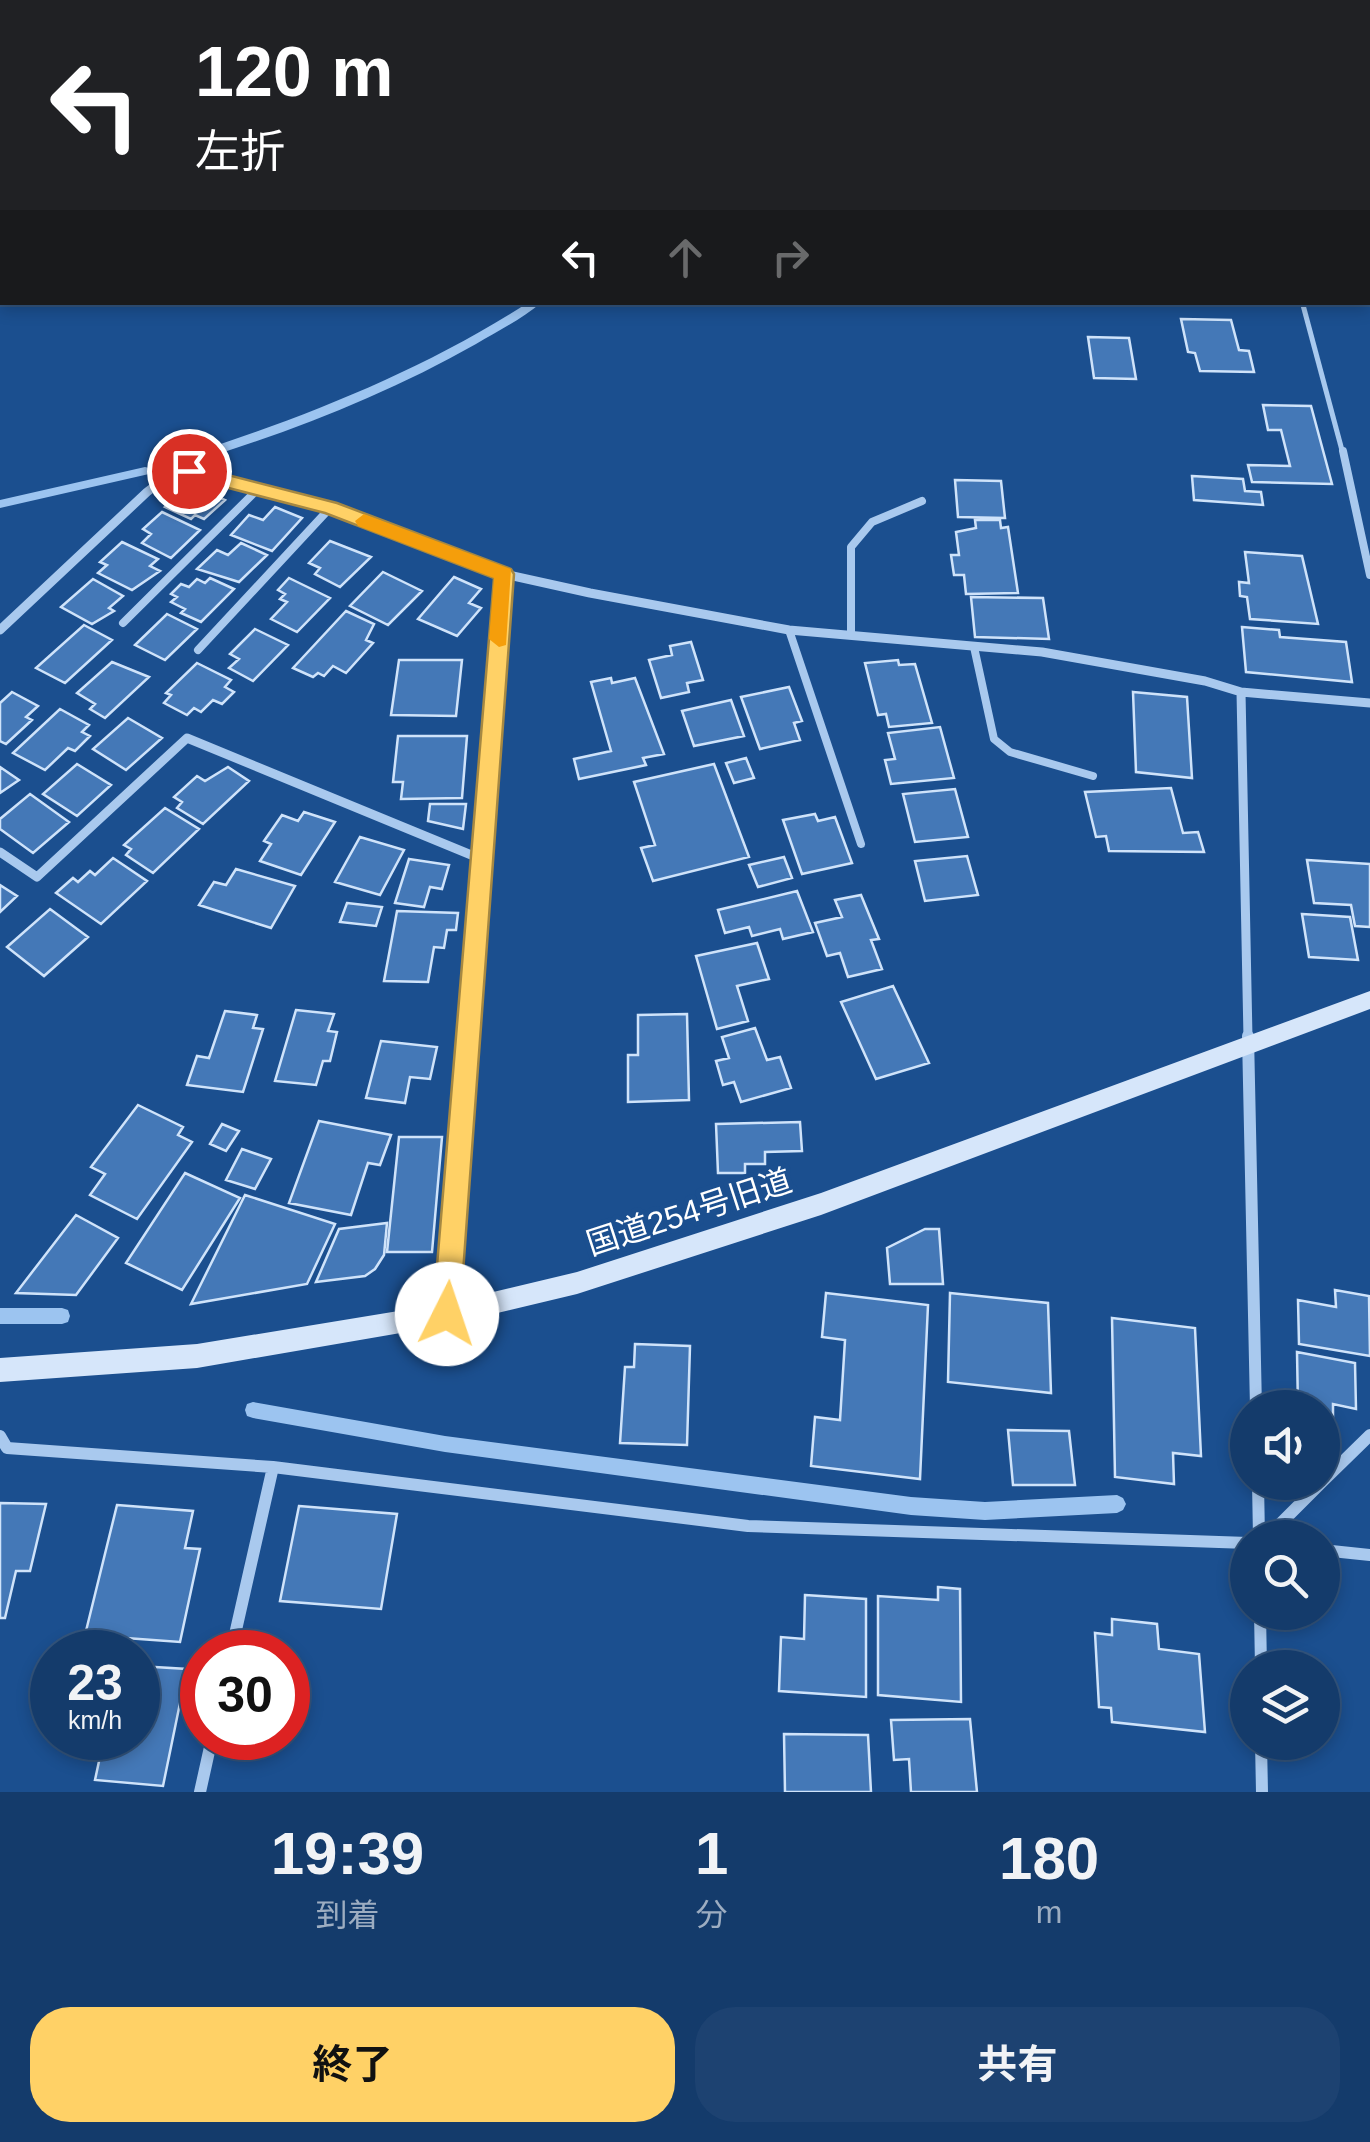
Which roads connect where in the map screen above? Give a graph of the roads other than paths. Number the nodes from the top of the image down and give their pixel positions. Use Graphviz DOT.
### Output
graph roads {
  1 [pos="1303,305"];
  2 [pos="258,489"];
  3 [pos="922,501"];
  4 [pos="330,508"];
  5 [pos="504,574"];
  6 [pos="1370,575"];
  7 [pos="123,623"];
  8 [pos="0,630"];
  9 [pos="789,630"];
  10 [pos="851,634"];
  11 [pos="974,647"];
  12 [pos="198,650"];
  13 [pos="1241,692"];
  14 [pos="1370,702"];
  15 [pos="1093,776"];
  16 [pos="861,844"];
  17 [pos="0,852"];
  18 [pos="481,859"];
  19 [pos="1370,1000"];
  20 [pos="1247,1045"];
  21 [pos="447,1314"];
  22 [pos="0,1370"];
  23 [pos="1256,1390"];
  24 [pos="1370,1435"];
  25 [pos="0,1436"];
  26 [pos="1340,1464"];
  27 [pos="273,1467"];
  28 [pos="1303,1500"];
  29 [pos="1282,1520"];
  30 [pos="1230,1542"];
  31 [pos="1340,1552"];
  32 [pos="1370,1556"];
  33 [pos="236,1630"];
  34 [pos="207,1760"];
  35 [pos="1262,1760"];
  36 [pos="200,1792"];
  37 [pos="1262,1792"];
  1 -- 6 [label="lane"];
  2 -- 4 [label="street"];
  2 -- 7 [label="lane"];
  2 -- 8 [label="street"];
  3 -- 10 [label="lane"];
  4 -- 5 [label="street"];
  4 -- 12 [label="lane"];
  5 -- 9 [label="street"];
  5 -- 18 [label="street"];
  9 -- 10 [label="street"];
  9 -- 16 [label="lane"];
  10 -- 11 [label="street"];
  11 -- 13 [label="street"];
  11 -- 15 [label="lane"];
  13 -- 14 [label="street"];
  13 -- 20 [label="street"];
  17 -- 18 [label="street"];
  18 -- 21 [label="street"];
  19 -- 20 [label="street, 国道254号旧道"];
  20 -- 21 [label="street, 国道254号旧道"];
  20 -- 23 [label="street"];
  21 -- 22 [label="street, 国道254号旧道"];
  24 -- 26 [label="street"];
  25 -- 27 [label="street"];
  27 -- 30 [label="street"];
  27 -- 33 [label="street"];
  28 -- 29 [label="street"];
  31 -- 32 [label="street"];
  34 -- 36 [label="street"];
  35 -- 37 [label="street"];
}
